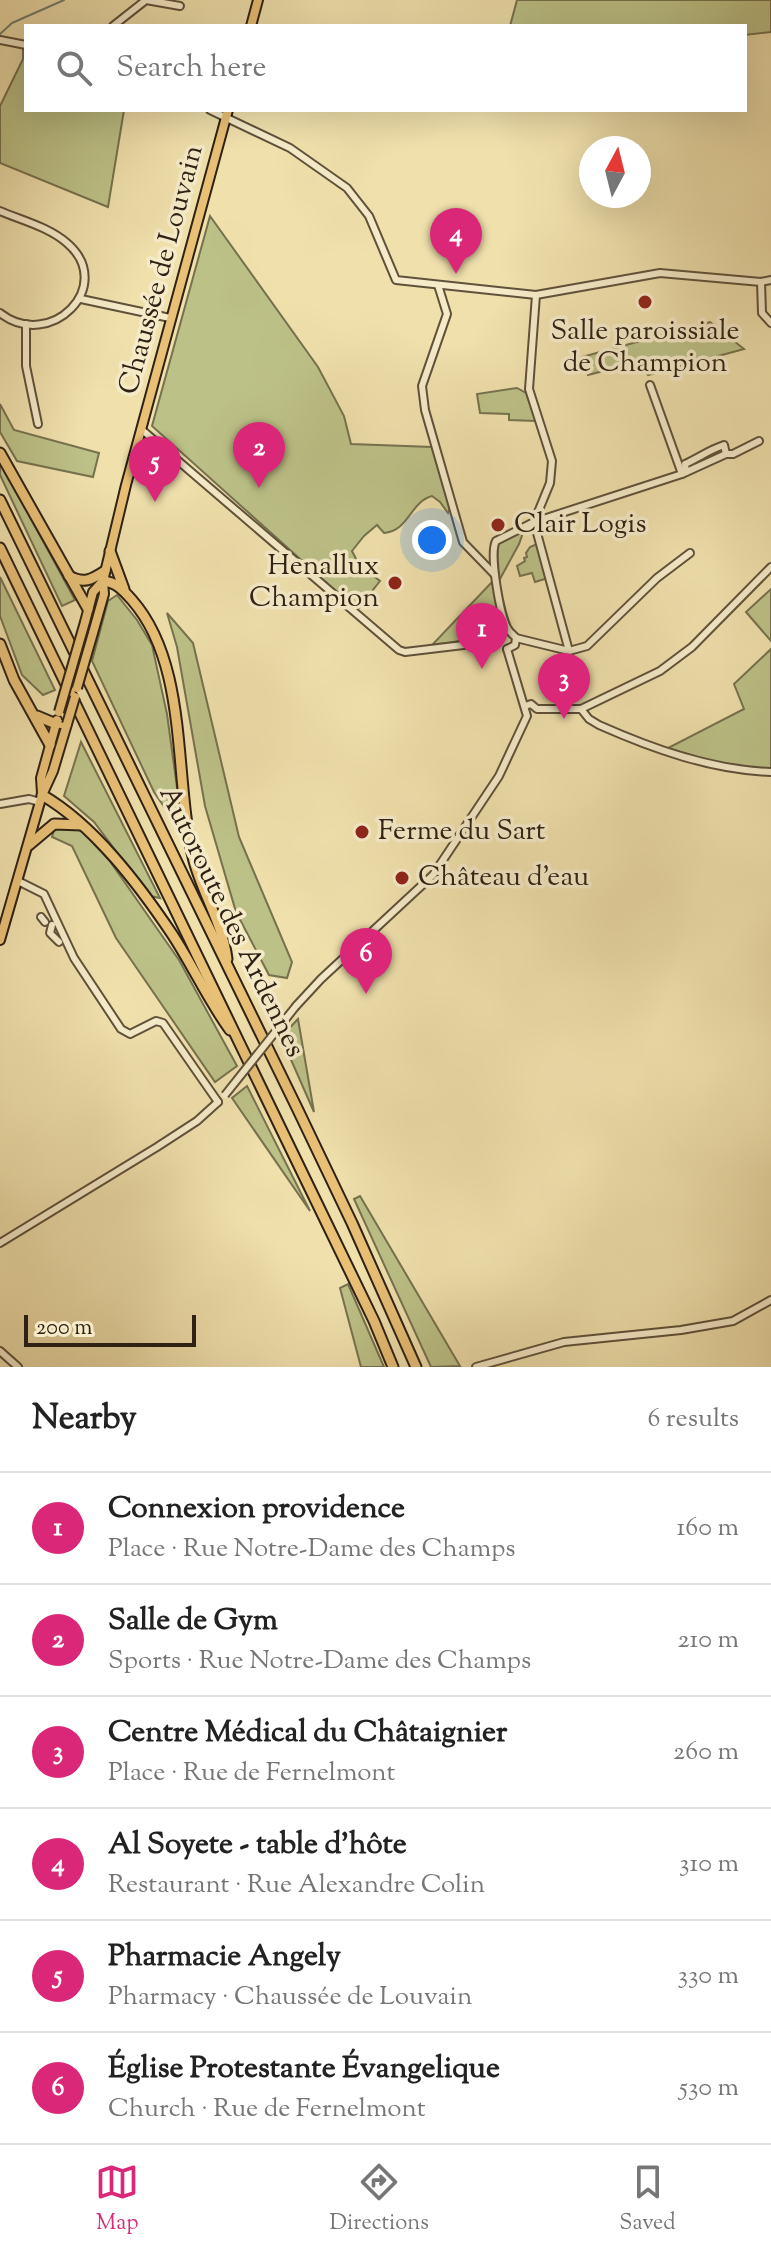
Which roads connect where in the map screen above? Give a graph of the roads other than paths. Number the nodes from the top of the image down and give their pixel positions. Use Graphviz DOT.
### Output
graph roads {
  1 [pos="258,0"];
  2 [pos="180,6"];
  3 [pos="116,24"];
  4 [pos="252,24"];
  5 [pos="0,40"];
  6 [pos="24,45"];
  7 [pos="227,113"];
  8 [pos="0,211"];
  9 [pos="771,280"];
  10 [pos="761,282"];
  11 [pos="438,285"];
  12 [pos="536,295"];
  13 [pos="81,299"];
  14 [pos="0,313"];
  15 [pos="170,318"];
  16 [pos="771,323"];
  17 [pos="26,324"];
  18 [pos="650,385"];
  19 [pos="38,424"];
  20 [pos="141,429"];
  21 [pos="759,441"];
  22 [pos="0,453"];
  23 [pos="684,473"];
  24 [pos="0,500"];
  25 [pos="534,522"];
  26 [pos="0,548"];
  27 [pos="110,551"];
  28 [pos="690,553"];
  29 [pos="771,567"];
  30 [pos="495,575"];
  31 [pos="69,576"];
  32 [pos="104,576"];
  33 [pos="125,592"];
  34 [pos="88,609"];
  35 [pos="508,631"];
  36 [pos="93,633"];
  37 [pos="516,638"];
  38 [pos="497,641"];
  39 [pos="0,644"];
  40 [pos="507,649"];
  41 [pos="569,651"];
  42 [pos="525,706"];
  43 [pos="537,709"];
  44 [pos="581,709"];
  45 [pos="34,714"];
  46 [pos="527,716"];
  47 [pos="56,724"];
  48 [pos="67,724"];
  49 [pos="50,745"];
  50 [pos="771,772"];
  51 [pos="41,798"];
  52 [pos="0,804"];
  53 [pos="84,825"];
  54 [pos="29,845"];
  55 [pos="18,881"];
  56 [pos="5,909"];
  57 [pos="52,925"];
  58 [pos="0,940"];
  59 [pos="59,942"];
  60 [pos="228,967"];
  61 [pos="245,1050"];
  62 [pos="218,1102"];
  63 [pos="0,1243"];
  64 [pos="771,1300"];
  65 [pos="0,1351"];
  66 [pos="18,1367"];
  67 [pos="393,1367"];
  68 [pos="416,1367"];
  69 [pos="476,1367"];
  1 -- 4 [label="main road"];
  2 -- 3 [label="street"];
  5 -- 6 [label="street"];
  7 -- 11 [label="street"];
  7 -- 15 [label="main road, Chaussée de Louvain"];
  8 -- 13 [label="street"];
  9 -- 10 [label="street"];
  10 -- 12 [label="street"];
  10 -- 16 [label="street"];
  11 -- 12 [label="street"];
  11 -- 30 [label="street"];
  12 -- 25 [label="street"];
  13 -- 15 [label="street"];
  13 -- 17 [label="street"];
  14 -- 17 [label="street"];
  15 -- 20 [label="main road, Chaussée de Louvain"];
  17 -- 19 [label="street"];
  18 -- 23 [label="street"];
  20 -- 27 [label="main road, Chaussée de Louvain"];
  20 -- 38 [label="street"];
  21 -- 23 [label="street"];
  22 -- 31 [label="highway"];
  23 -- 25 [label="street"];
  24 -- 60 [label="highway, Autoroute des Ardennes"];
  25 -- 30 [label="street"];
  25 -- 41 [label="street"];
  26 -- 61 [label="highway, Autoroute des Ardennes"];
  27 -- 32 [label="main road, Chaussée de Louvain"];
  27 -- 33 [label="highway"];
  28 -- 41 [label="street"];
  29 -- 44 [label="street"];
  30 -- 35 [label="street"];
  31 -- 32 [label="highway"];
  31 -- 34 [label="highway"];
  32 -- 33 [label="highway"];
  32 -- 34 [label="main road, Chaussée de Louvain"];
  32 -- 36 [label="main road, Chaussée de Louvain"];
  33 -- 60 [label="highway"];
  34 -- 36 [label="main road"];
  34 -- 47 [label="main road, Chaussée de Louvain, bridge"];
  35 -- 37 [label="street"];
  35 -- 38 [label="street"];
  36 -- 48 [label="main road, Chaussée de Louvain, bridge"];
  37 -- 40 [label="street"];
  37 -- 41 [label="street"];
  38 -- 40 [label="street"];
  39 -- 45 [label="highway"];
  40 -- 42 [label="street"];
  42 -- 43 [label="street"];
  42 -- 46 [label="street"];
  43 -- 44 [label="street"];
  43 -- 46 [label="street"];
  44 -- 50 [label="street"];
  45 -- 47 [label="highway"];
  45 -- 49 [label="highway"];
  46 -- 62 [label="street, bridge"];
  47 -- 48 [label="main road"];
  47 -- 49 [label="main road, Chaussée de Louvain"];
  48 -- 51 [label="main road, Chaussée de Louvain"];
  49 -- 51 [label="main road, Chaussée de Louvain"];
  51 -- 52 [label="street"];
  51 -- 53 [label="highway"];
  51 -- 54 [label="main road, Chaussée de Louvain"];
  53 -- 54 [label="highway"];
  53 -- 61 [label="highway"];
  54 -- 55 [label="main road, Chaussée de Louvain"];
  55 -- 56 [label="main road, Chaussée de Louvain"];
  55 -- 62 [label="street"];
  56 -- 58 [label="main road, Chaussée de Louvain"];
  57 -- 59 [label="street"];
  60 -- 68 [label="highway, Autoroute des Ardennes"];
  61 -- 67 [label="highway, Autoroute des Ardennes"];
  62 -- 63 [label="street"];
  64 -- 69 [label="street"];
  65 -- 66 [label="street"];
}
